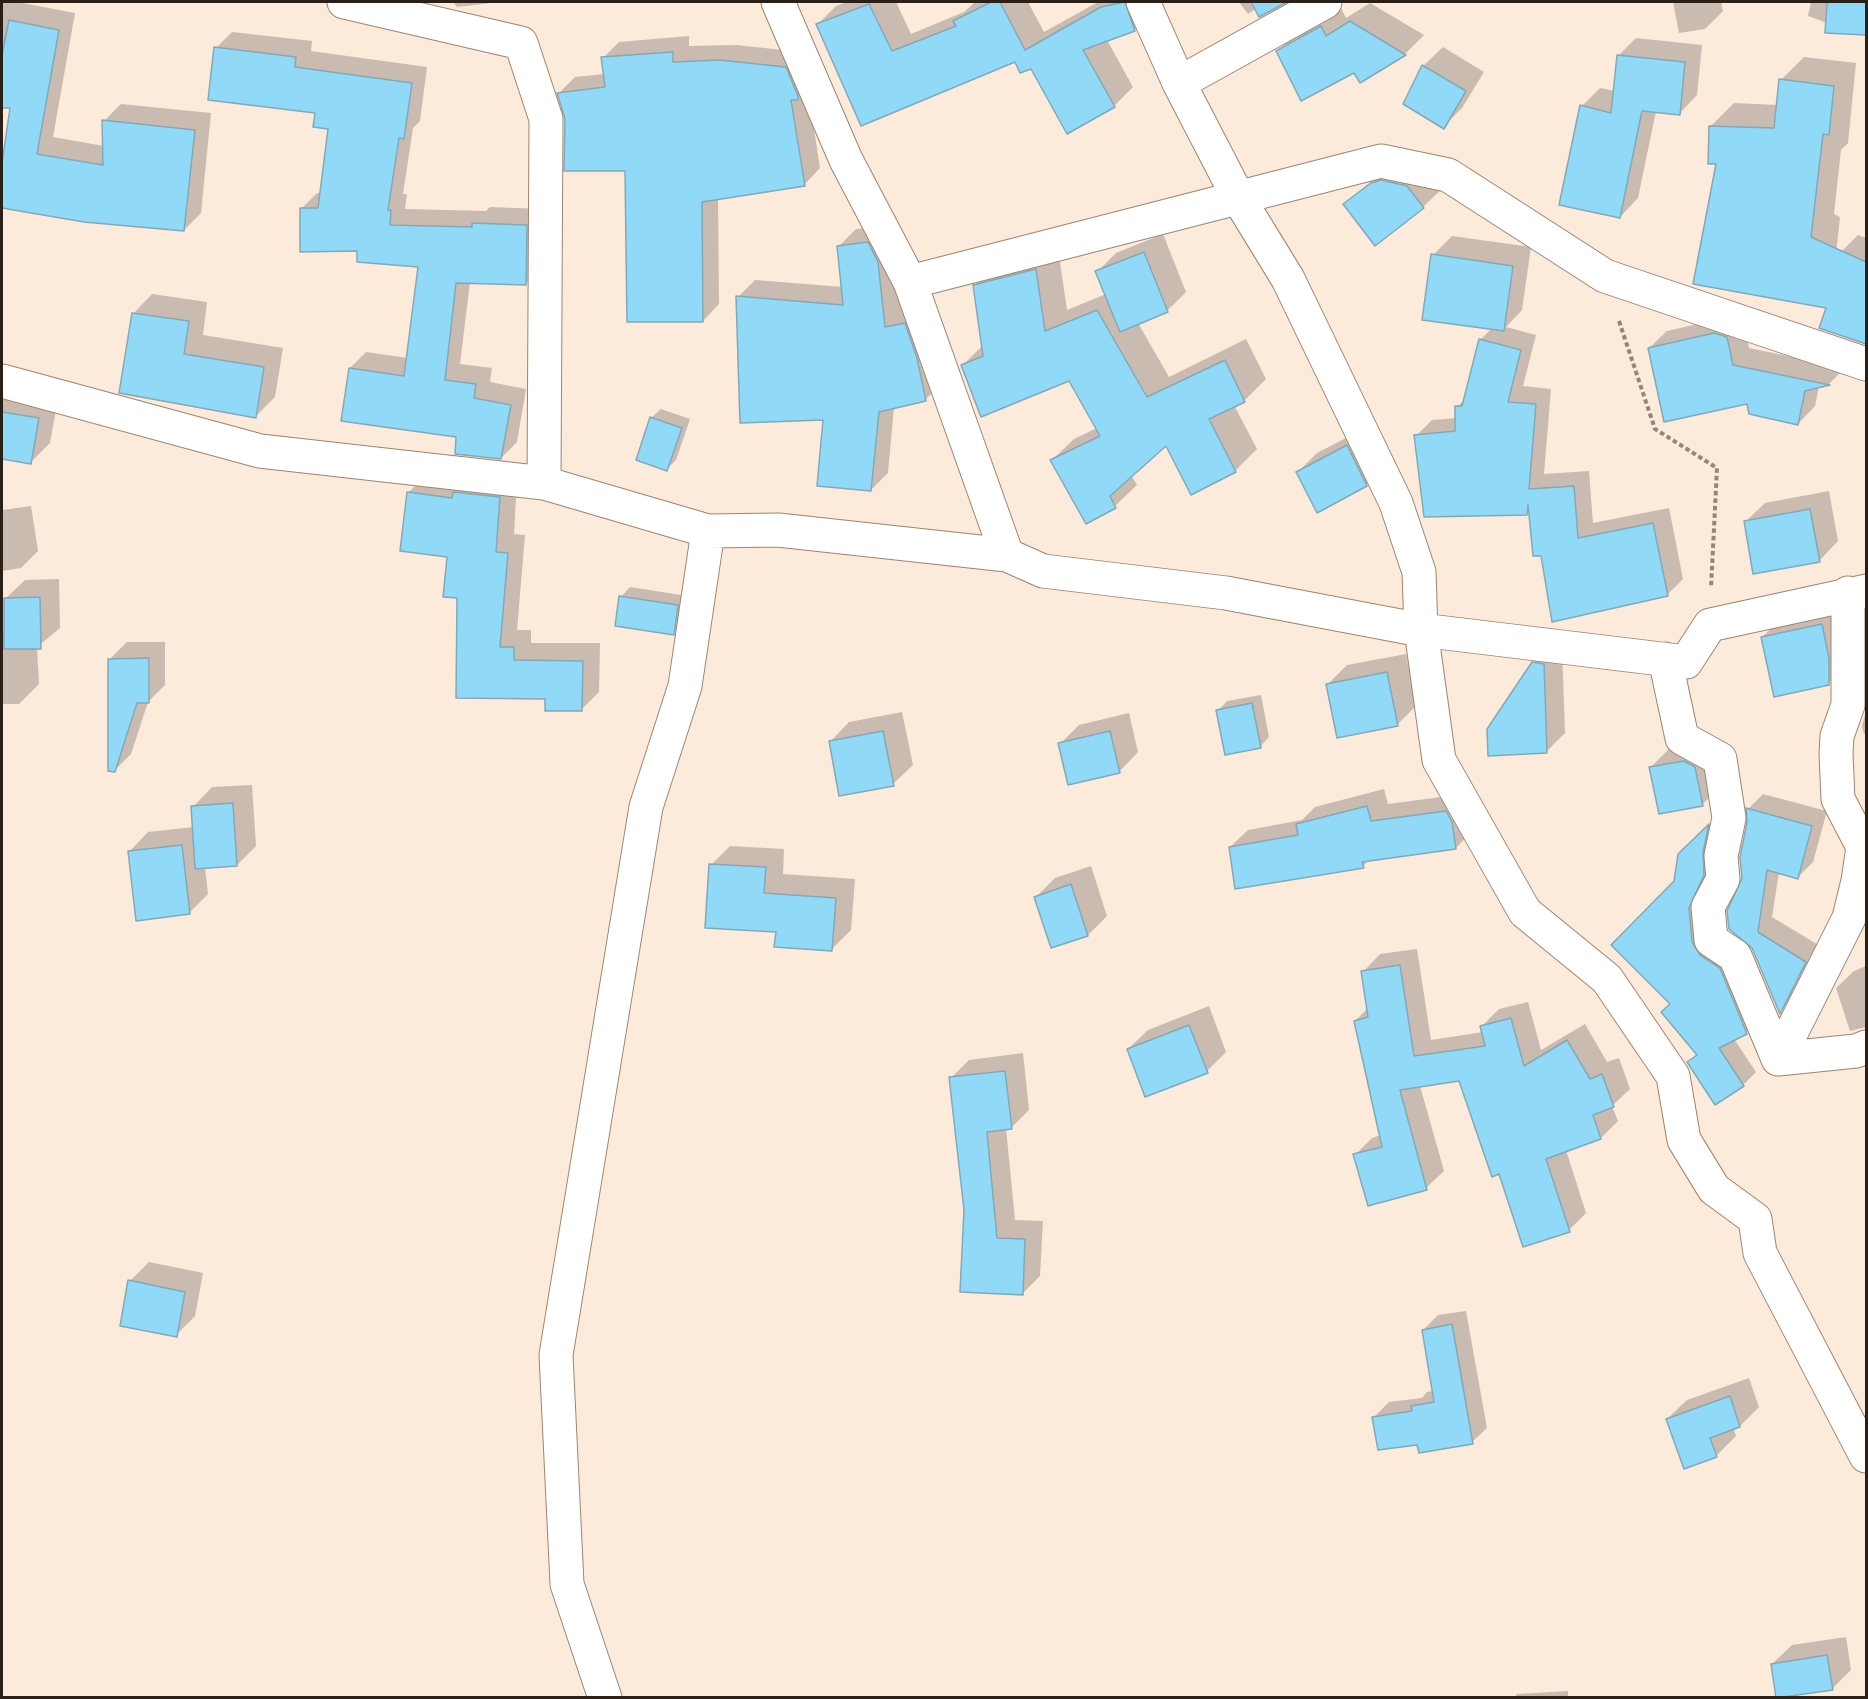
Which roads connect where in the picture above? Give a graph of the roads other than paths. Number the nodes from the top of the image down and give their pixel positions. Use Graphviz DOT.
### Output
graph roads {
  1 [pos="344,2"];
  2 [pos="778,2"];
  3 [pos="1143,2"];
  4 [pos="1325,2"];
  5 [pos="1179,83"];
  6 [pos="1239,199"];
  7 [pos="910,282"];
  8 [pos="1866,364"];
  9 [pos="2,381"];
  10 [pos="544,483"];
  11 [pos="708,531"];
  12 [pos="1007,555"];
  13 [pos="1857,592"];
  14 [pos="1421,630"];
  15 [pos="1665,659"];
  16 [pos="1866,1047"];
  17 [pos="1778,1059"];
  18 [pos="1866,1456"];
  19 [pos="605,1698"];
  1 -- 10 [label="street"];
  2 -- 7 [label="street"];
  3 -- 5 [label="street"];
  4 -- 5 [label="street"];
  5 -- 6 [label="street"];
  6 -- 7 [label="street"];
  6 -- 8 [label="street"];
  6 -- 14 [label="street"];
  7 -- 12 [label="street"];
  9 -- 10 [label="street"];
  10 -- 11 [label="street"];
  11 -- 12 [label="street"];
  11 -- 19 [label="street"];
  12 -- 14 [label="street"];
  13 -- 15 [label="street"];
  13 -- 17 [label="street"];
  14 -- 15 [label="street"];
  14 -- 18 [label="street"];
  15 -- 17 [label="street"];
  16 -- 17 [label="street"];
}
